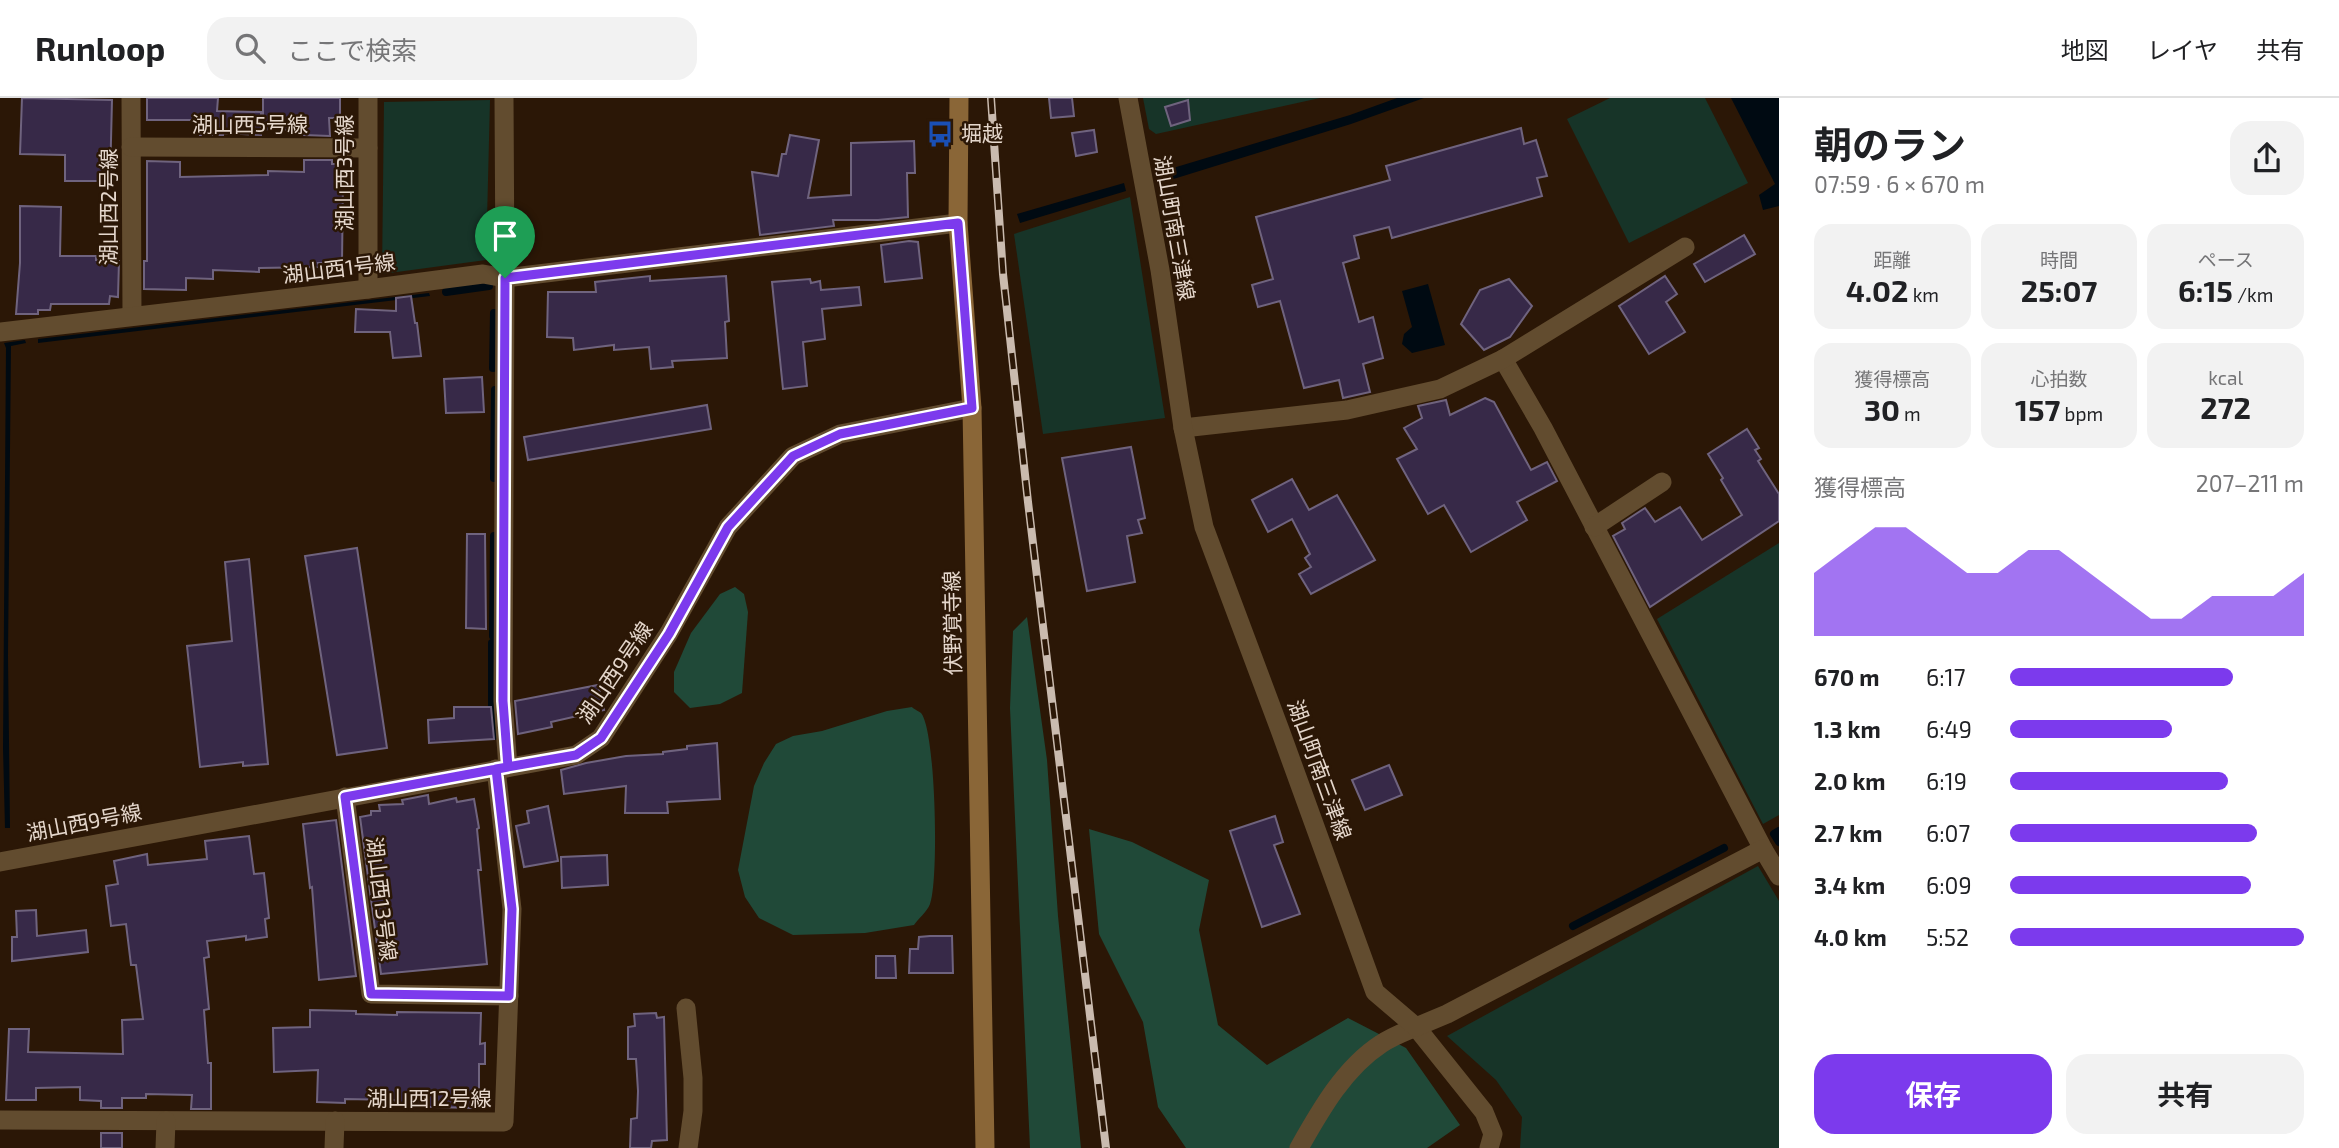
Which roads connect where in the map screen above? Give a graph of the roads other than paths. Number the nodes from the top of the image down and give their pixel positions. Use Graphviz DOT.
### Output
graph roads {
  1 [pos="131,98"];
  2 [pos="368,98"];
  3 [pos="503,98"];
  4 [pos="959,98"];
  5 [pos="1128,98"];
  6 [pos="131,148"];
  7 [pos="368,148"];
  8 [pos="958,223"];
  9 [pos="1685,247"];
  10 [pos="505,278"];
  11 [pos="368,289"];
  12 [pos="132,316"];
  13 [pos="0,332"];
  14 [pos="1503,359"];
  15 [pos="972,408"];
  16 [pos="1183,428"];
  17 [pos="1662,482"];
  18 [pos="1594,527"];
  19 [pos="502,768"];
  20 [pos="345,797"];
  21 [pos="1763,849"];
  22 [pos="0,862"];
  23 [pos="1779,876"];
  24 [pos="509,996"];
  25 [pos="686,1008"];
  26 [pos="1416,1027"];
  27 [pos="0,1120"];
  28 [pos="166,1121"];
  29 [pos="335,1121"];
  30 [pos="165,1148"];
  31 [pos="334,1148"];
  32 [pos="688,1148"];
  33 [pos="985,1148"];
  34 [pos="1299,1148"];
  35 [pos="1489,1148"];
  1 -- 6 [label="street, 湖山西2号線"];
  2 -- 7 [label="street, 湖山西3号線"];
  3 -- 10 [label="street"];
  4 -- 8 [label="main road, 伏野覚寺線"];
  5 -- 16 [label="street, 湖山町南三津線"];
  6 -- 7 [label="street, 湖山西5号線"];
  6 -- 12 [label="street, 湖山西2号線"];
  7 -- 11 [label="street, 湖山西3号線"];
  8 -- 10 [label="street, 湖山西1号線"];
  8 -- 15 [label="main road, 伏野覚寺線"];
  9 -- 14 [label="street"];
  10 -- 11 [label="street, 湖山西1号線"];
  10 -- 19 [label="street, 湖山西12号線"];
  11 -- 12 [label="street, 湖山西1号線"];
  12 -- 13 [label="street, 湖山西1号線"];
  14 -- 16 [label="street"];
  14 -- 18 [label="street"];
  15 -- 19 [label="street, 湖山西9号線"];
  15 -- 33 [label="main road, 伏野覚寺線"];
  16 -- 26 [label="street, 湖山町南三津線"];
  17 -- 18 [label="street"];
  18 -- 21 [label="street"];
  19 -- 20 [label="street, 湖山西9号線"];
  19 -- 24 [label="street, 湖山西12号線"];
  20 -- 22 [label="street, 湖山西9号線"];
  20 -- 24 [label="street, 湖山西13号線"];
  21 -- 23 [label="street"];
  21 -- 26 [label="street"];
  24 -- 29 [label="street, 湖山西12号線"];
  25 -- 32 [label="street"];
  26 -- 34 [label="street"];
  26 -- 35 [label="street, 湖山町南三津線"];
  27 -- 28 [label="street, 湖山西12号線"];
  28 -- 29 [label="street, 湖山西12号線"];
  28 -- 30 [label="street"];
  29 -- 31 [label="street"];
}
